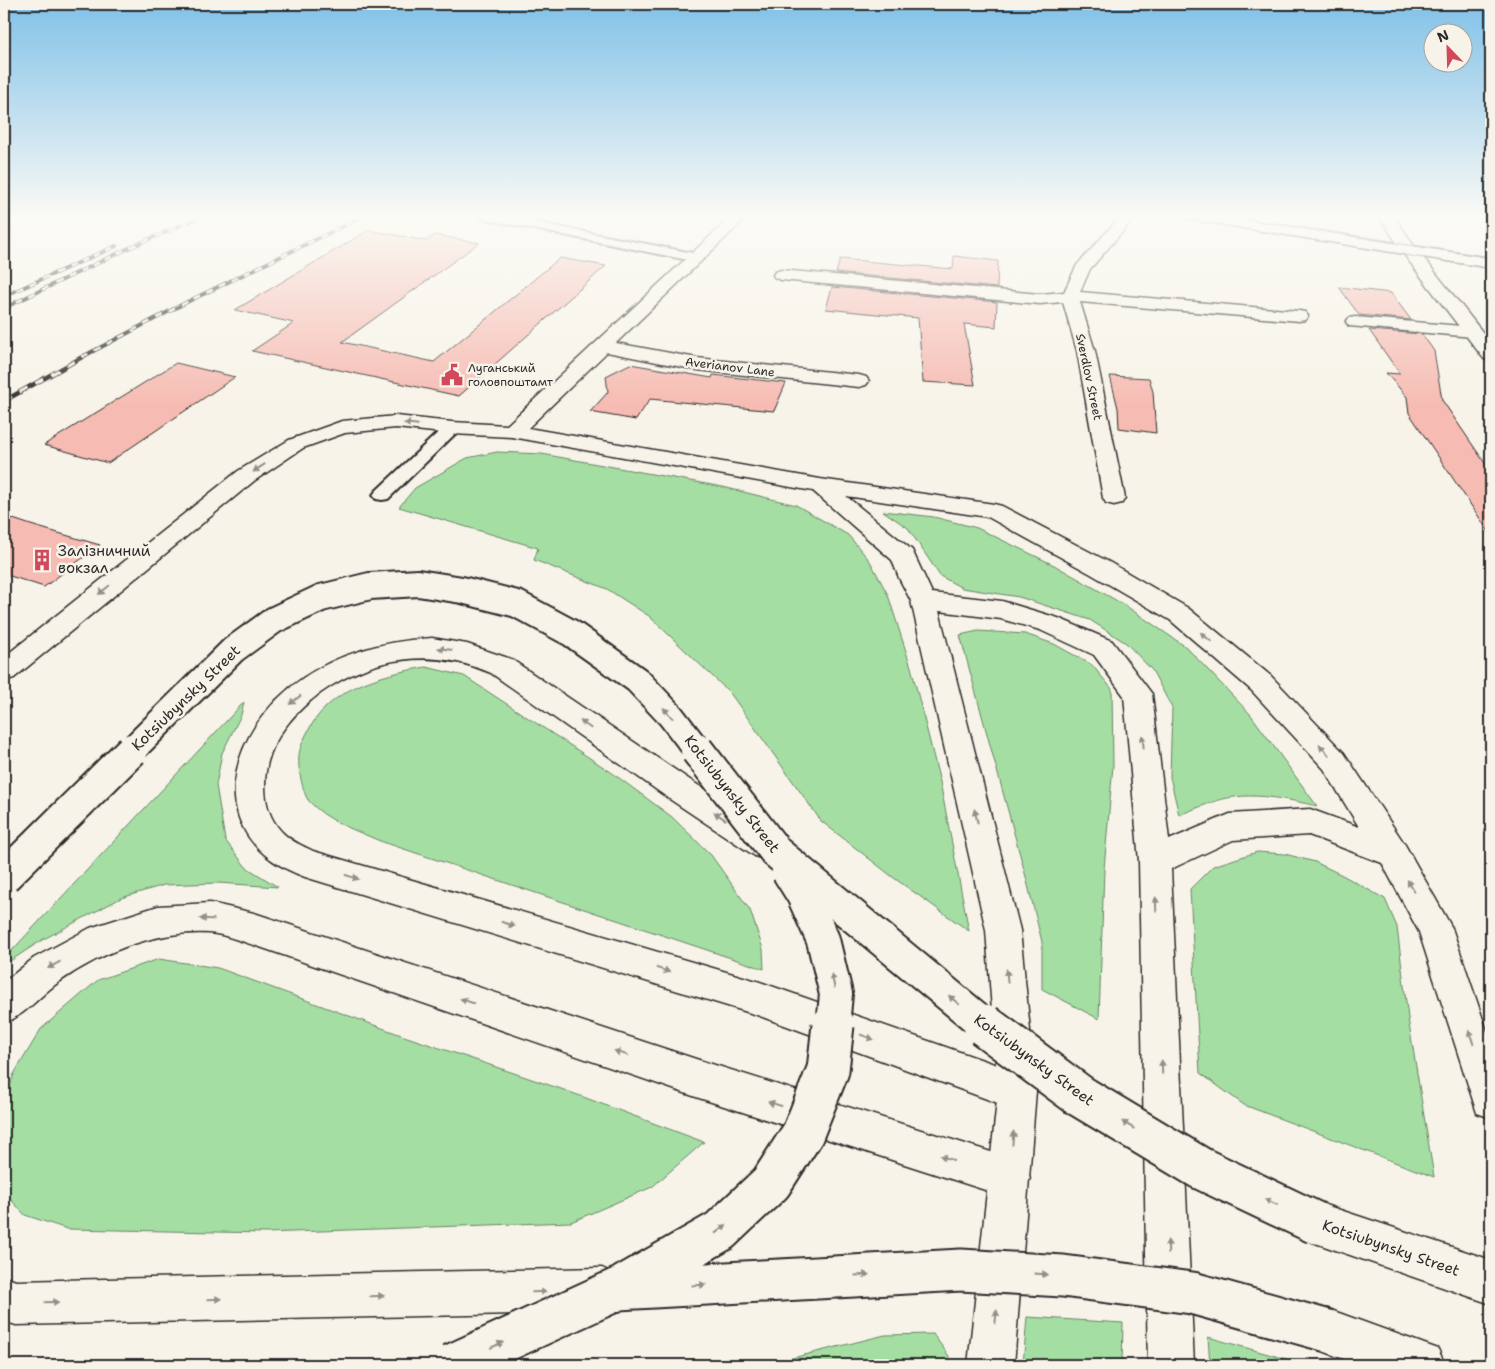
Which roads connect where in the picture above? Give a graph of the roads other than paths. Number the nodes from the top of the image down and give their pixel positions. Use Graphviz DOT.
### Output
graph roads {
  1 [pos="674,280"];
  2 [pos="834,280"];
  3 [pos="1077,280"];
  4 [pos="1432,280"];
  5 [pos="1070,296"];
  6 [pos="1299,316"];
  7 [pos="1355,322"];
  8 [pos="1473,332"];
  9 [pos="603,346"];
  10 [pos="1491,355"];
  11 [pos="859,381"];
  12 [pos="452,428"];
  13 [pos="512,431"];
  14 [pos="820,486"];
  15 [pos="382,495"];
  16 [pos="1114,498"];
  17 [pos="924,601"];
  18 [pos="4,672"];
  19 [pos="776,852"];
  20 [pos="1393,853"];
  21 [pos="1155,861"];
  22 [pos="4,877"];
  23 [pos="4,1005"];
  24 [pos="1017,1090"];
  25 [pos="1491,1100"];
  26 [pos="1010,1178"];
  27 [pos="1491,1282"];
  28 [pos="618,1289"];
  29 [pos="4,1299"];
  30 [pos="452,1365"];
  31 [pos="991,1365"];
  32 [pos="1171,1365"];
  33 [pos="1422,1365"];
  1 -- 9 [label="street"];
  2 -- 5 [label="street"];
  3 -- 5 [label="street"];
  4 -- 8 [label="street"];
  5 -- 6 [label="street"];
  5 -- 16 [label="street, Sverdlov Street"];
  7 -- 8 [label="street"];
  8 -- 10 [label="street"];
  9 -- 11 [label="street, Averianov Lane"];
  9 -- 13 [label="street"];
  12 -- 13 [label="street"];
  12 -- 15 [label="lane"];
  12 -- 18 [label="street, one-way"];
  13 -- 14 [label="street"];
  14 -- 17 [label="street"];
  20 -- 14 [label="street, one-way"];
  21 -- 17 [label="street, one-way"];
  24 -- 17 [label="street, one-way"];
  19 -- 22 [label="street, Kotsiubynsky Street, one-way, bridge"];
  19 -- 24 [label="street, one-way"];
  27 -- 19 [label="street, Kotsiubynsky Street, one-way, bridge"];
  28 -- 19 [label="street, one-way, bridge"];
  20 -- 21 [label="street"];
  25 -- 20 [label="street, one-way"];
  32 -- 21 [label="street, one-way"];
  26 -- 23 [label="street, one-way"];
  26 -- 24 [label="street, one-way"];
  31 -- 26 [label="street, one-way"];
  29 -- 28 [label="street, one-way"];
  30 -- 28 [label="street, one-way, bridge"];
  28 -- 33 [label="street, one-way, bridge"];
}
